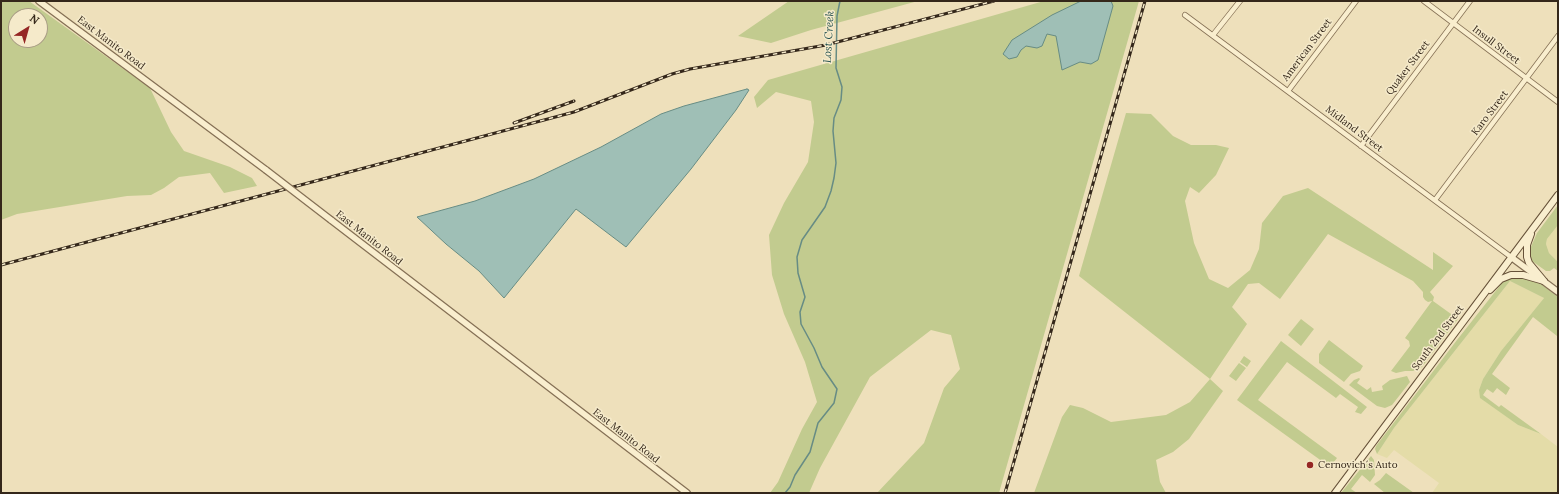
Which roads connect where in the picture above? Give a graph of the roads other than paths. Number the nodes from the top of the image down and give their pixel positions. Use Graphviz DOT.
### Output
graph roads {
  1 [pos="39,1"];
  2 [pos="1240,1"];
  3 [pos="1356,1"];
  4 [pos="1424,1"];
  5 [pos="1470,1"];
  6 [pos="1185,15"];
  7 [pos="1453,23"];
  8 [pos="1213,36"];
  9 [pos="1558,36"];
  10 [pos="1526,79"];
  11 [pos="1288,91"];
  12 [pos="1558,102"];
  13 [pos="1361,146"];
  14 [pos="1558,195"];
  15 [pos="1435,200"];
  16 [pos="1533,228"];
  17 [pos="1511,257"];
  18 [pos="1544,281"];
  19 [pos="1558,292"];
  20 [pos="1474,307"];
  21 [pos="687,493"];
  22 [pos="1335,493"];
  1 -- 21 [label="street, East Manito Road, bridge"];
  2 -- 8 [label="street"];
  3 -- 11 [label="street, American Street"];
  4 -- 7 [label="street, Insull Street"];
  5 -- 7 [label="street, Quaker Street"];
  6 -- 8 [label="street, Midland Street"];
  7 -- 10 [label="street, Insull Street"];
  7 -- 13 [label="street, Quaker Street"];
  8 -- 11 [label="street, Midland Street"];
  9 -- 10 [label="street, Karo Street"];
  10 -- 12 [label="street, Insull Street"];
  10 -- 15 [label="street, Karo Street"];
  11 -- 13 [label="street, Midland Street"];
  13 -- 15 [label="street, Midland Street"];
  14 -- 16 [label="main road, South 2nd Street"];
  15 -- 17 [label="street, Midland Street"];
  16 -- 17 [label="main road, South 2nd Street"];
  16 -- 18 [label="main road"];
  17 -- 18 [label="street"];
  17 -- 20 [label="main road, South 2nd Street"];
  18 -- 19 [label="street"];
  18 -- 20 [label="main road"];
  20 -- 22 [label="main road, South 2nd Street"];
}
